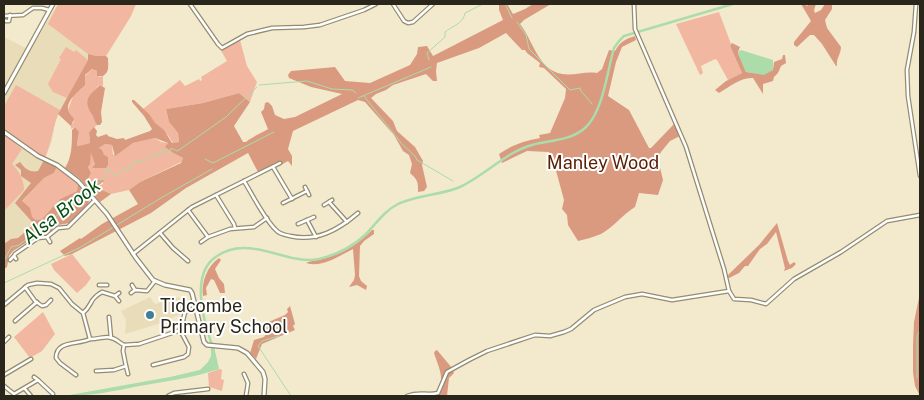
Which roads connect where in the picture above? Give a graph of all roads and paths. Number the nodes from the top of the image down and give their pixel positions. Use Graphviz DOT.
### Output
graph roads {
  1 [pos="53,4"];
  2 [pos="190,4"];
  3 [pos="376,4"];
  4 [pos="393,4"];
  5 [pos="433,4"];
  6 [pos="634,4"];
  7 [pos="916,4"];
  8 [pos="49,10"];
  9 [pos="10,15"];
  10 [pos="4,16"];
  11 [pos="4,20"];
  12 [pos="4,94"];
  13 [pos="4,132"];
  14 [pos="280,163"];
  15 [pos="273,167"];
  16 [pos="920,176"];
  17 [pos="244,181"];
  18 [pos="304,187"];
  19 [pos="307,191"];
  20 [pos="216,195"];
  21 [pos="309,195"];
  22 [pos="292,198"];
  23 [pos="94,201"];
  24 [pos="282,204"];
  25 [pos="324,206"];
  26 [pos="188,210"];
  27 [pos="358,213"];
  28 [pos="920,214"];
  29 [pos="314,216"];
  30 [pos="267,218"];
  31 [pos="307,220"];
  32 [pos="347,222"];
  33 [pos="298,224"];
  34 [pos="235,228"];
  35 [pos="160,233"];
  36 [pos="210,236"];
  37 [pos="316,236"];
  38 [pos="47,237"];
  39 [pos="50,242"];
  40 [pos="201,242"];
  41 [pos="133,254"];
  42 [pos="10,260"];
  43 [pos="188,261"];
  44 [pos="155,281"];
  45 [pos="103,285"];
  46 [pos="132,286"];
  47 [pos="25,287"];
  48 [pos="135,290"];
  49 [pos="729,291"];
  50 [pos="102,292"];
  51 [pos="119,293"];
  52 [pos="131,294"];
  53 [pos="115,296"];
  54 [pos="51,300"];
  55 [pos="119,301"];
  56 [pos="37,302"];
  57 [pos="4,305"];
  58 [pos="195,308"];
  59 [pos="83,313"];
  60 [pos="114,320"];
  61 [pos="15,321"];
  62 [pos="180,330"];
  63 [pos="9,337"];
  64 [pos="111,338"];
  65 [pos="90,339"];
  66 [pos="4,340"];
  67 [pos="149,341"];
  68 [pos="124,345"];
  69 [pos="151,345"];
  70 [pos="31,359"];
  71 [pos="155,364"];
  72 [pos="126,366"];
  73 [pos="96,371"];
  74 [pos="249,372"];
  75 [pos="75,373"];
  76 [pos="128,374"];
  77 [pos="4,375"];
  78 [pos="34,377"];
  79 [pos="38,380"];
  80 [pos="4,386"];
  81 [pos="24,389"];
  82 [pos="208,389"];
  83 [pos="189,392"];
  84 [pos="51,393"];
  85 [pos="31,396"];
  86 [pos="168,396"];
  87 [pos="190,396"];
  88 [pos="246,396"];
  89 [pos="264,396"];
  90 [pos="407,396"];
  1 -- 8 [label="street"];
  2 -- 3 [label="street"];
  4 -- 5 [label="street"];
  6 -- 49 [label="street"];
  7 -- 16 [label="street"];
  8 -- 9 [label="street"];
  8 -- 12 [label="street"];
  9 -- 10 [label="street"];
  9 -- 11 [label="street"];
  13 -- 23 [label="street"];
  14 -- 15 [label="street"];
  15 -- 17 [label="street"];
  15 -- 22 [label="street"];
  17 -- 20 [label="street"];
  17 -- 30 [label="street"];
  18 -- 19 [label="street"];
  19 -- 21 [label="street"];
  19 -- 22 [label="street"];
  20 -- 26 [label="street"];
  20 -- 34 [label="street"];
  22 -- 24 [label="street"];
  23 -- 38 [label="street"];
  23 -- 41 [label="street"];
  25 -- 32 [label="street"];
  26 -- 35 [label="street"];
  26 -- 36 [label="street"];
  27 -- 32 [label="street"];
  28 -- 49 [label="street"];
  29 -- 31 [label="street"];
  30 -- 34 [label="street"];
  30 -- 37 [label="street"];
  31 -- 33 [label="street"];
  31 -- 37 [label="street"];
  32 -- 37 [label="street"];
  34 -- 36 [label="street"];
  35 -- 41 [label="street"];
  35 -- 43 [label="street"];
  36 -- 40 [label="street"];
  38 -- 39 [label="street"];
  38 -- 42 [label="street"];
  41 -- 44 [label="street"];
  44 -- 48 [label="street"];
  44 -- 58 [label="street"];
  45 -- 50 [label="street"];
  46 -- 48 [label="street"];
  47 -- 56 [label="street"];
  47 -- 57 [label="street"];
  47 -- 59 [label="street"];
  48 -- 52 [label="street"];
  49 -- 90 [label="street"];
  50 -- 53 [label="street"];
  50 -- 59 [label="street"];
  51 -- 53 [label="street"];
  53 -- 55 [label="street"];
  54 -- 56 [label="street"];
  56 -- 61 [label="street"];
  58 -- 62 [label="street"];
  58 -- 89 [label="street"];
  59 -- 65 [label="street"];
  60 -- 64 [label="street"];
  62 -- 67 [label="street"];
  62 -- 71 [label="street"];
  63 -- 66 [label="street"];
  64 -- 65 [label="street"];
  64 -- 68 [label="street"];
  65 -- 75 [label="street"];
  67 -- 68 [label="street"];
  67 -- 69 [label="street"];
  68 -- 72 [label="street"];
  70 -- 77 [label="street"];
  72 -- 73 [label="street"];
  72 -- 76 [label="street"];
  74 -- 88 [label="street"];
  78 -- 79 [label="street"];
  79 -- 81 [label="street"];
  79 -- 84 [label="street"];
  80 -- 81 [label="street"];
  81 -- 85 [label="street"];
  82 -- 83 [label="street"];
  83 -- 86 [label="street"];
  83 -- 87 [label="street"];
}
